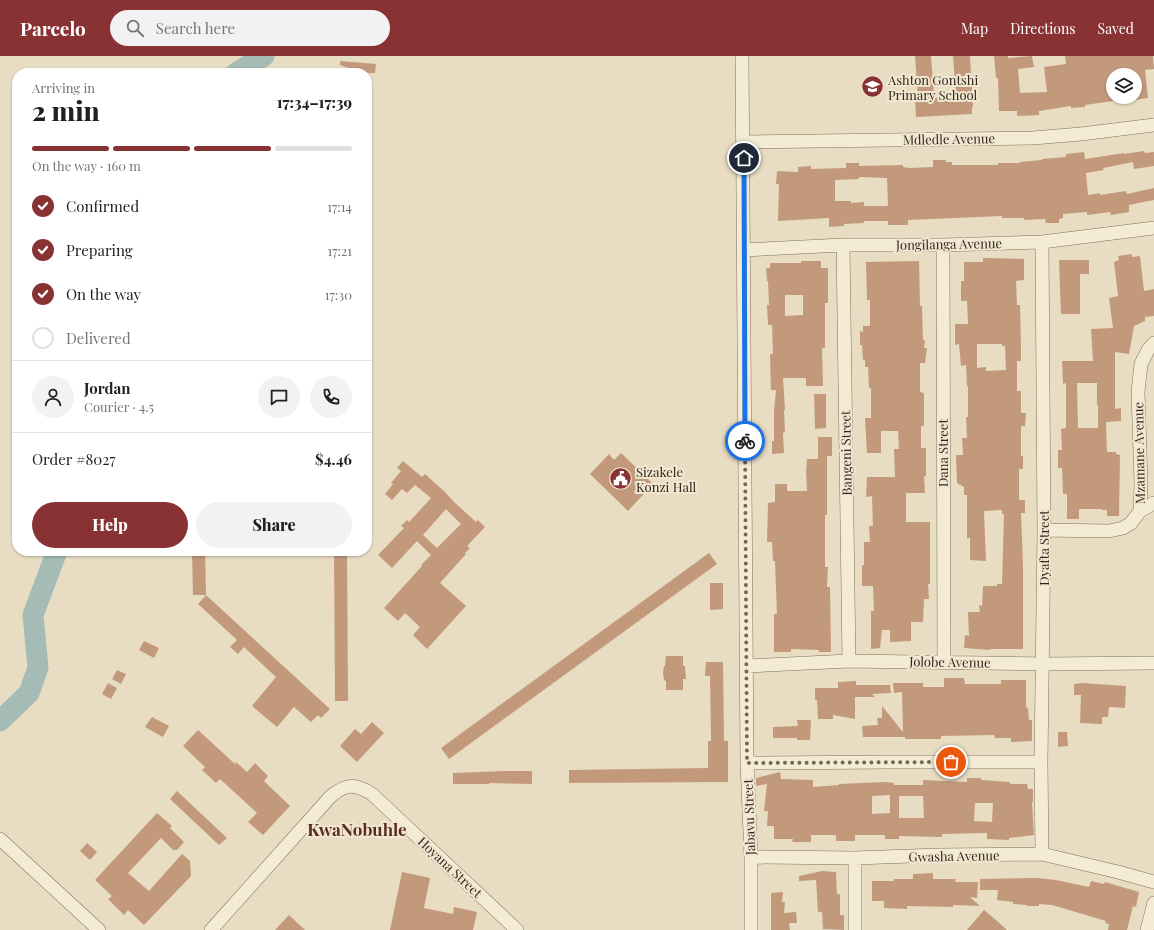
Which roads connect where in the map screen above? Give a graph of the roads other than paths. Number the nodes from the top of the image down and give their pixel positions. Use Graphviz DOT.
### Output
graph roads {
  1 [pos="742,56"];
  2 [pos="1154,125"];
  3 [pos="744,142"];
  4 [pos="1154,228"];
  5 [pos="1042,242"];
  6 [pos="843,245"];
  7 [pos="943,245"];
  8 [pos="743,250"];
  9 [pos="1154,343"];
  10 [pos="1154,503"];
  11 [pos="1140,511"];
  12 [pos="1044,530"];
  13 [pos="849,661"];
  14 [pos="944,662"];
  15 [pos="1154,663"];
  16 [pos="1043,664"];
  17 [pos="747,666"];
  18 [pos="1041,762"];
  19 [pos="747,763"];
  20 [pos="0,839"];
  21 [pos="1042,854"];
  22 [pos="751,857"];
  23 [pos="855,858"];
  24 [pos="1154,882"];
  25 [pos="1154,903"];
  26 [pos="99,930"];
  27 [pos="210,930"];
  28 [pos="518,930"];
  29 [pos="752,930"];
  30 [pos="855,930"];
  31 [pos="1147,930"];
  1 -- 3 [label="street, Jabavu Street"];
  2 -- 3 [label="street, Mdledle Avenue"];
  3 -- 8 [label="street, Jabavu Street"];
  4 -- 5 [label="street, Jongilanga Avenue"];
  5 -- 7 [label="street, Jongilanga Avenue"];
  5 -- 12 [label="street, Dyafta Street"];
  6 -- 7 [label="street, Jongilanga Avenue"];
  6 -- 8 [label="street, Jongilanga Avenue"];
  6 -- 13 [label="street, Bangeni Street"];
  7 -- 14 [label="street, Dana Street"];
  8 -- 17 [label="street, Jabavu Street"];
  9 -- 11 [label="street, Mzamane Avenue"];
  10 -- 11 [label="street"];
  11 -- 12 [label="street, Mzamane Avenue"];
  12 -- 16 [label="street, Dyafta Street"];
  13 -- 14 [label="street, Jolobe Avenue"];
  13 -- 17 [label="street, Jolobe Avenue"];
  14 -- 16 [label="street, Jolobe Avenue"];
  15 -- 16 [label="street, Jolobe Avenue"];
  16 -- 18 [label="street, Dyafta Street"];
  17 -- 19 [label="street, Jabavu Street"];
  18 -- 19 [label="street"];
  18 -- 21 [label="street, Dyafta Street"];
  19 -- 22 [label="street, Jabavu Street"];
  20 -- 26 [label="street"];
  21 -- 23 [label="street, Gwasha Avenue"];
  21 -- 24 [label="street, Gwasha Avenue"];
  22 -- 23 [label="street, Gwasha Avenue"];
  22 -- 29 [label="street, Jabavu Street"];
  23 -- 30 [label="street"];
  25 -- 31 [label="street"];
  27 -- 28 [label="street, Hoyana Street"];
}
